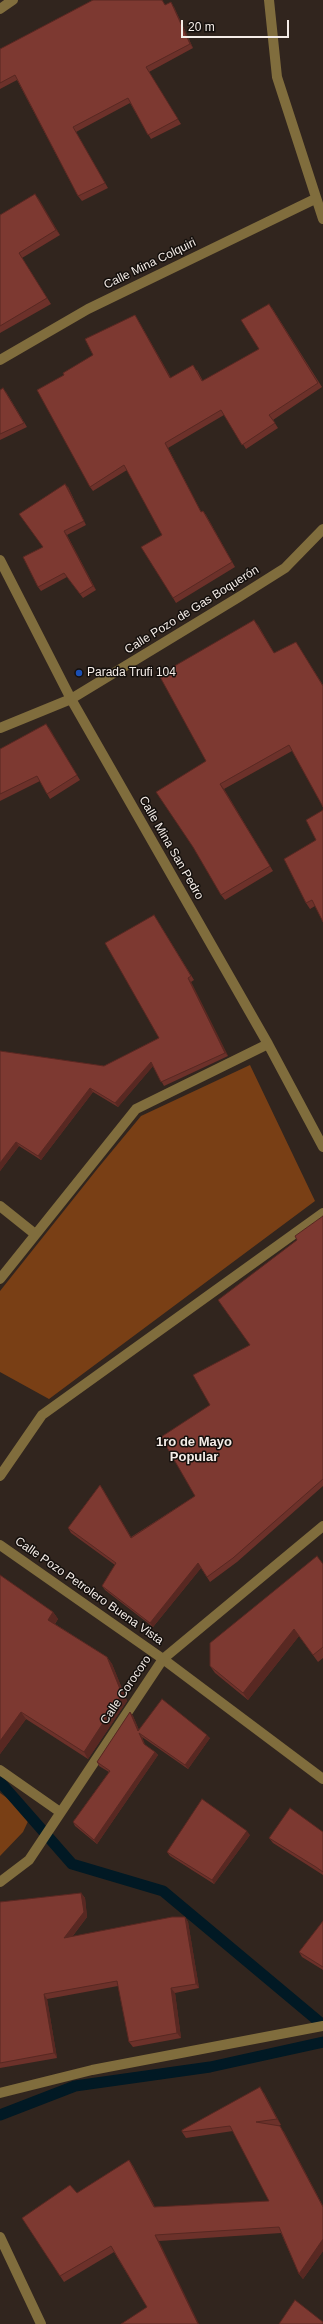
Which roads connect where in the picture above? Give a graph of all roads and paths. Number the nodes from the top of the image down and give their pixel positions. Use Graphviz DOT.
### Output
graph roads {
  1 [pos="13,0"];
  2 [pos="269,0"];
  3 [pos="0,9"];
  4 [pos="315,199"];
  5 [pos="323,219"];
  6 [pos="0,360"];
  7 [pos="323,530"];
  8 [pos="0,560"];
  9 [pos="71,699"];
  10 [pos="0,728"];
  11 [pos="268,1044"];
  12 [pos="323,1147"];
  13 [pos="0,1206"];
  14 [pos="323,1213"];
  15 [pos="35,1234"];
  16 [pos="0,1279"];
  17 [pos="0,1476"];
  18 [pos="323,1526"];
  19 [pos="0,1545"];
  20 [pos="163,1659"];
  21 [pos="0,1770"];
  22 [pos="323,1779"];
  23 [pos="60,1812"];
  24 [pos="0,1882"];
  25 [pos="323,2026"];
  26 [pos="0,2093"];
  27 [pos="0,2237"];
  28 [pos="41,2324"];
  1 -- 3 [label="street"];
  2 -- 4 [label="street"];
  4 -- 5 [label="street"];
  4 -- 6 [label="street, Calle Mina Colquiri"];
  7 -- 9 [label="street, Calle Pozo de Gas Boquerón"];
  8 -- 9 [label="street, Calle Mina San Pedro"];
  9 -- 10 [label="street, Calle Pozo de Gas Boquerón"];
  9 -- 11 [label="street, Calle Mina San Pedro"];
  11 -- 12 [label="street, Calle Mina San Pedro"];
  11 -- 15 [label="street"];
  13 -- 15 [label="street"];
  14 -- 17 [label="street"];
  15 -- 16 [label="street"];
  18 -- 20 [label="street, Calle Corocoro"];
  19 -- 20 [label="street, Calle Pozo Petrolero Buena Vista"];
  20 -- 22 [label="street, Calle Pozo Petrolero Buena Vista"];
  20 -- 23 [label="street, Calle Corocoro"];
  21 -- 23 [label="street"];
  23 -- 24 [label="street, Calle Corocoro"];
  25 -- 26 [label="street"];
  27 -- 28 [label="street"];
}
